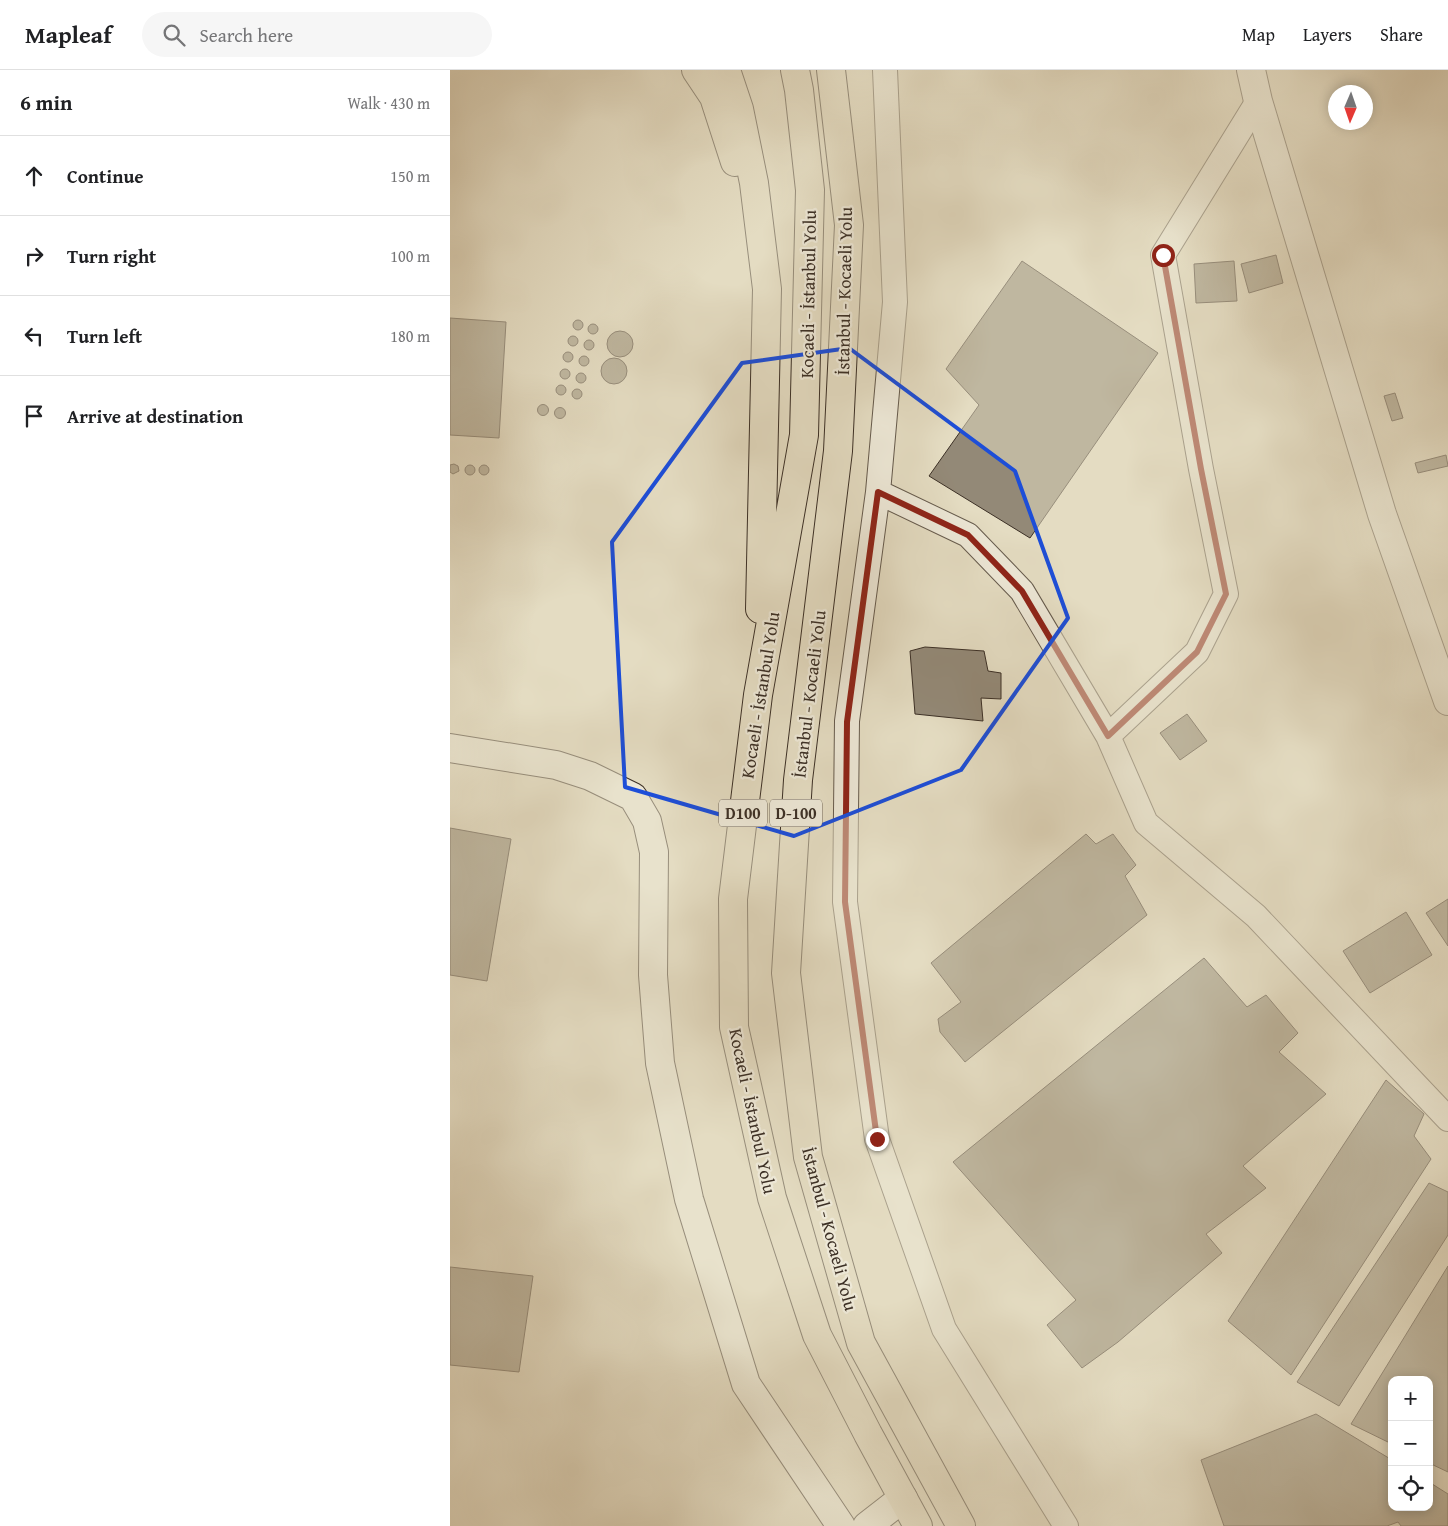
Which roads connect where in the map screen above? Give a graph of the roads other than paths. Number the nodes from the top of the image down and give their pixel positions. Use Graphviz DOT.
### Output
graph roads {
  1 [pos="696,70"];
  2 [pos="726,70"];
  3 [pos="795,70"];
  4 [pos="832,70"];
  5 [pos="885,70"];
  6 [pos="1251,70"];
  7 [pos="1258,101"];
  8 [pos="762,244"];
  9 [pos="878,492"];
  10 [pos="758,695"];
  11 [pos="1448,701"];
  12 [pos="1108,736"];
  13 [pos="450,748"];
  14 [pos="1448,1118"];
  15 [pos="903,1498"];
  16 [pos="841,1526"];
  17 [pos="867,1526"];
  18 [pos="918,1526"];
  19 [pos="961,1526"];
  20 [pos="1066,1526"];
  1 -- 8 [label="highway"];
  2 -- 8 [label="highway"];
  3 -- 10 [label="highway, Kocaeli - İstanbul Yolu / D100"];
  4 -- 19 [label="highway, İstanbul - Kocaeli Yolu / D-100"];
  5 -- 9 [label="street"];
  6 -- 7 [label="main road"];
  7 -- 11 [label="main road"];
  7 -- 12 [label="street"];
  8 -- 10 [label="highway"];
  9 -- 12 [label="street"];
  9 -- 20 [label="street"];
  10 -- 15 [label="highway, Kocaeli - İstanbul Yolu / D100"];
  12 -- 14 [label="street"];
  13 -- 16 [label="main road"];
  15 -- 17 [label="main road"];
  15 -- 18 [label="highway, Kocaeli - İstanbul Yolu / D100"];
}
